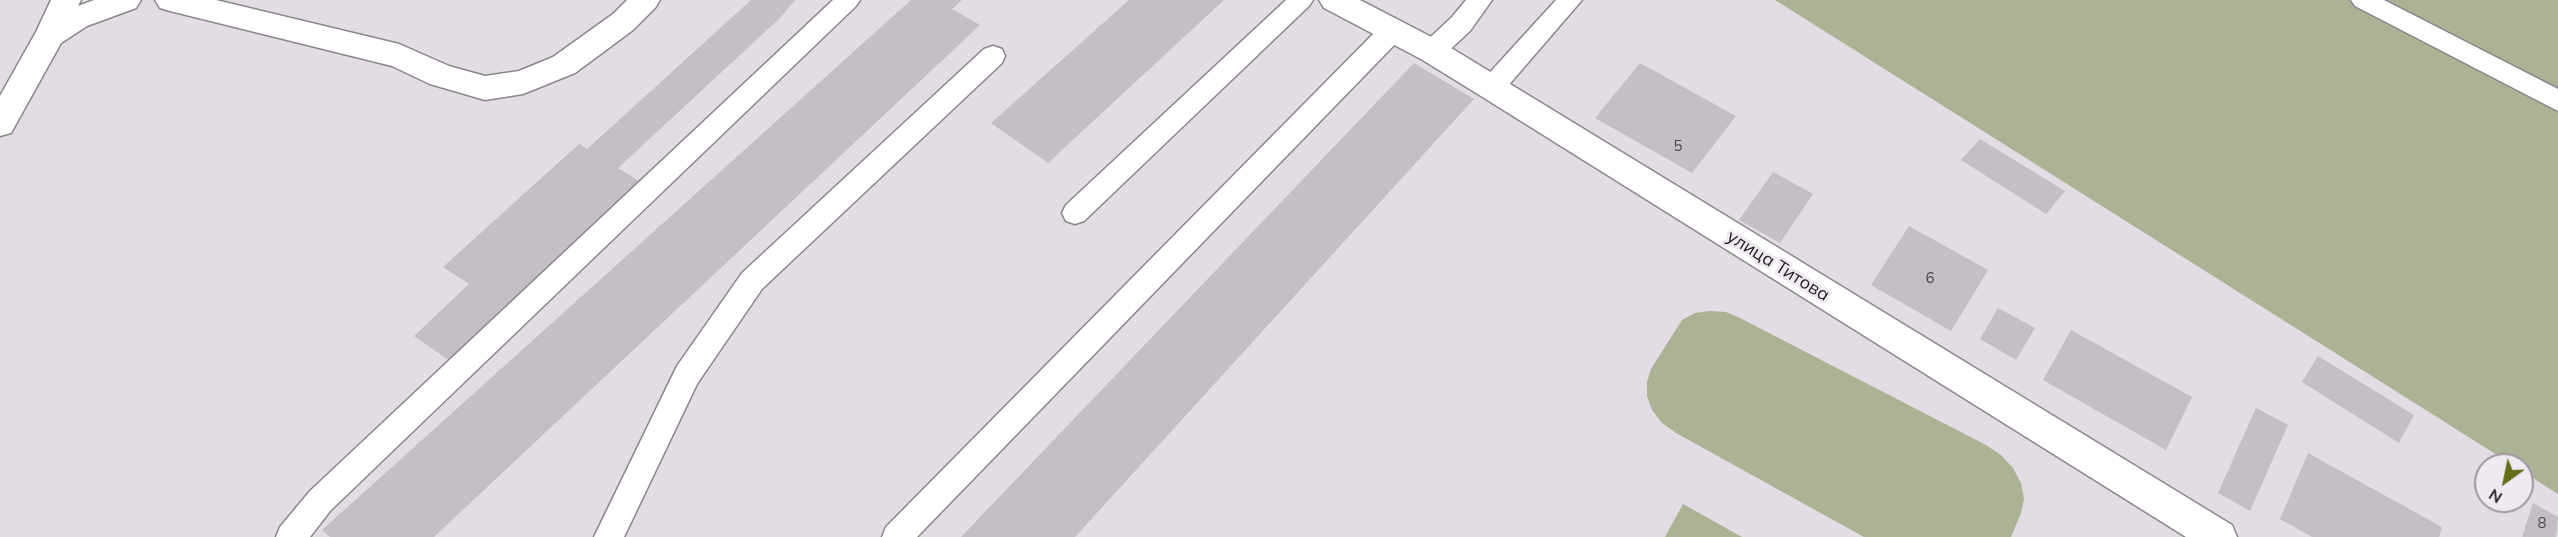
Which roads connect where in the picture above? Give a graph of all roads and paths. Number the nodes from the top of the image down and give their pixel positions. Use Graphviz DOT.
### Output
graph roads {
  1 [pos="66,0"];
  2 [pos="126,0"];
  3 [pos="170,0"];
  4 [pos="645,0"];
  5 [pos="848,0"];
  6 [pos="1302,0"];
  7 [pos="1334,0"];
  8 [pos="1480,0"];
  9 [pos="1570,0"];
  10 [pos="2363,0"];
  11 [pos="1392,31"];
  12 [pos="50,35"];
  13 [pos="1432,51"];
  14 [pos="993,56"];
  15 [pos="1492,87"];
  16 [pos="2558,101"];
  17 [pos="0,124"];
  18 [pos="1075,213"];
  19 [pos="291,537"];
  20 [pos="609,537"];
  21 [pos="897,537"];
  22 [pos="2219,537"];
  1 -- 12 [label="street"];
  2 -- 12 [label="street"];
  3 -- 4 [label="street"];
  5 -- 19 [label="lane"];
  6 -- 18 [label="lane"];
  7 -- 11 [label="street, улица Титова"];
  8 -- 13 [label="lane"];
  9 -- 15 [label="lane"];
  10 -- 16 [label="lane"];
  11 -- 13 [label="street, улица Титова"];
  11 -- 21 [label="lane"];
  12 -- 17 [label="street"];
  13 -- 15 [label="street, улица Титова"];
  14 -- 20 [label="lane"];
  15 -- 22 [label="street, улица Титова"];
}
